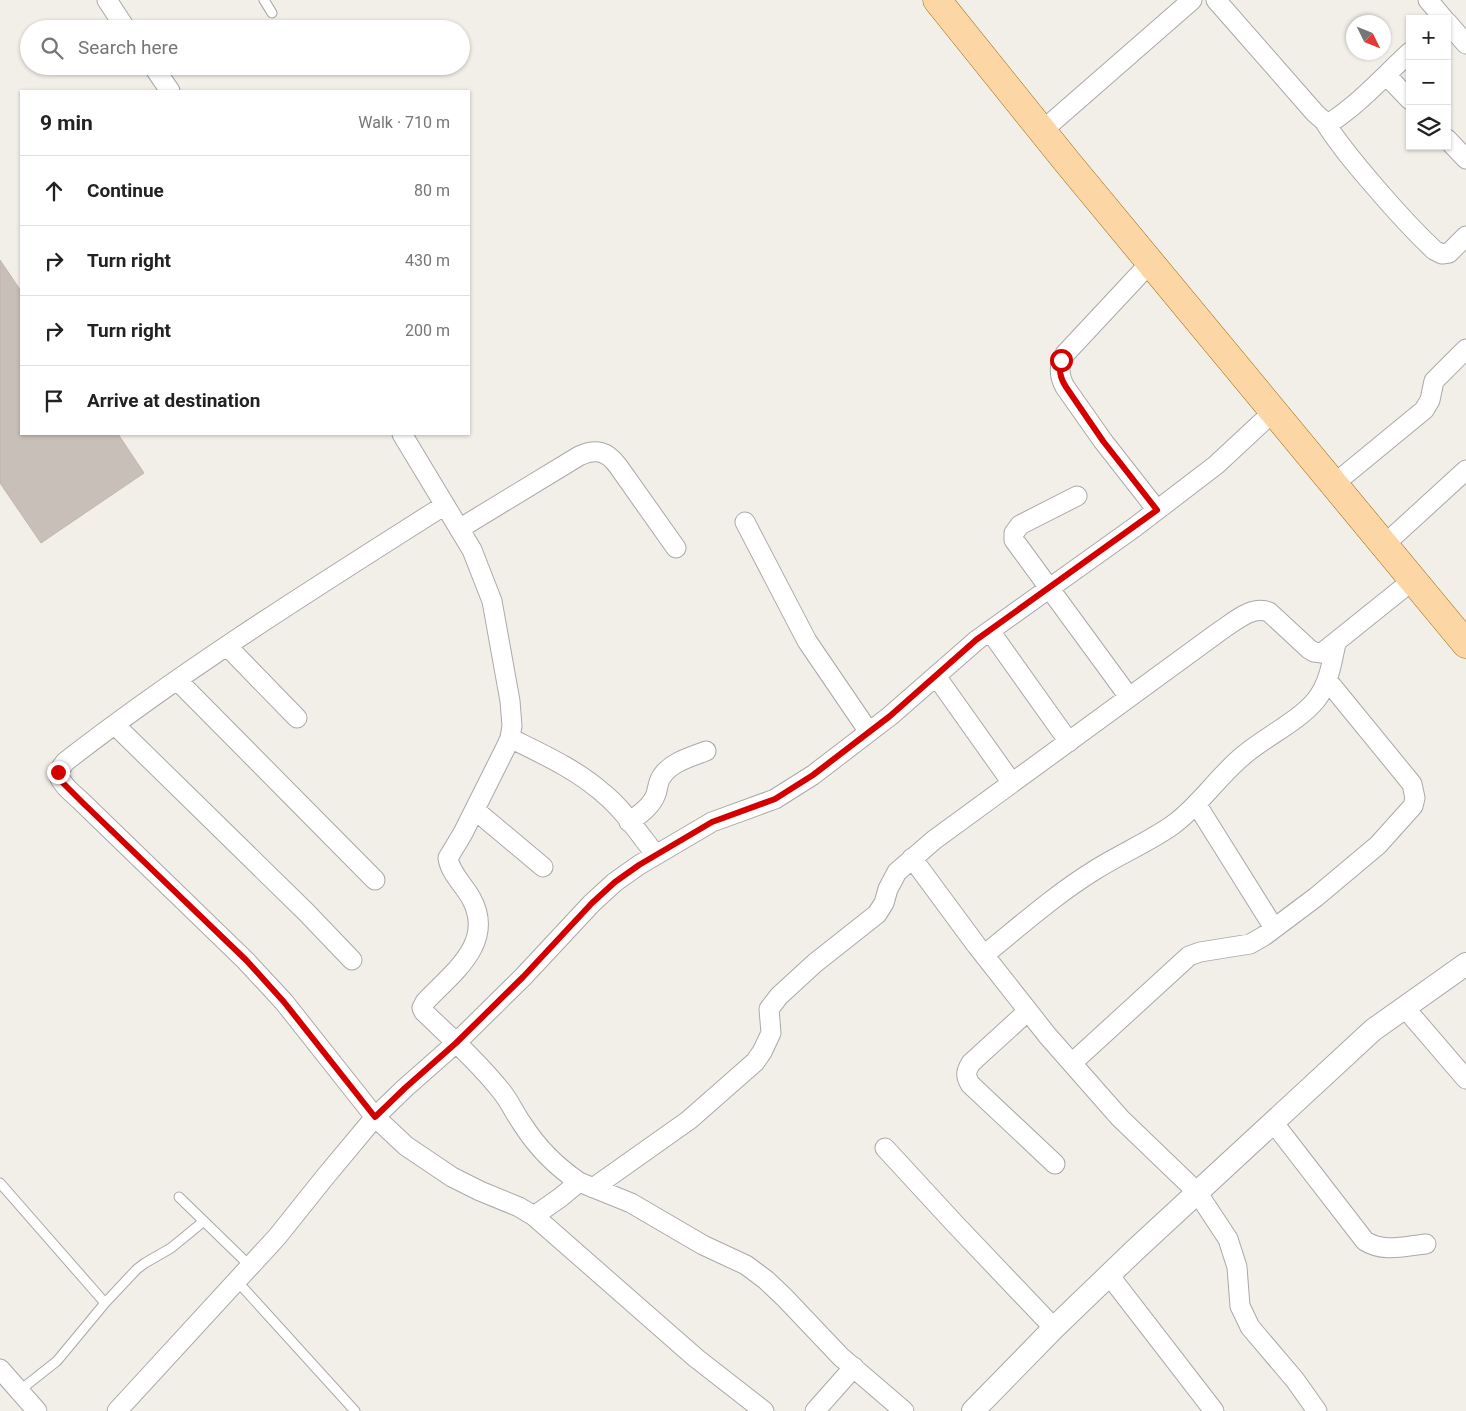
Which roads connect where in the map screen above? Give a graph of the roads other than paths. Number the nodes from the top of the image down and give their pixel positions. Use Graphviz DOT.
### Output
graph roads {
  1 [pos="107,0"];
  2 [pos="264,0"];
  3 [pos="937,0"];
  4 [pos="1192,0"];
  5 [pos="1216,0"];
  6 [pos="1428,0"];
  7 [pos="272,13"];
  8 [pos="1441,15"];
  9 [pos="120,20"];
  10 [pos="1451,27"];
  11 [pos="1466,44"];
  12 [pos="1406,56"];
  13 [pos="158,75"];
  14 [pos="1386,75"];
  15 [pos="169,90"];
  16 [pos="1406,96"];
  17 [pos="1324,120"];
  18 [pos="1042,131"];
  19 [pos="1451,144"];
  20 [pos="1466,159"];
  21 [pos="1466,236"];
  22 [pos="1150,262"];
  23 [pos="1466,349"];
  24 [pos="1273,412"];
  25 [pos="403,435"];
  26 [pos="1466,470"];
  27 [pos="1334,484"];
  28 [pos="1077,496"];
  29 [pos="445,505"];
  30 [pos="1157,510"];
  31 [pos="745,522"];
  32 [pos="459,529"];
  33 [pos="1384,545"];
  34 [pos="676,548"];
  35 [pos="1413,580"];
  36 [pos="1049,588"];
  37 [pos="990,631"];
  38 [pos="1336,643"];
  39 [pos="1466,644"];
  40 [pos="226,646"];
  41 [pos="936,676"];
  42 [pos="177,680"];
  43 [pos="1326,680"];
  44 [pos="1129,697"];
  45 [pos="297,718"];
  46 [pos="114,724"];
  47 [pos="869,732"];
  48 [pos="510,738"];
  49 [pos="1069,742"];
  50 [pos="706,751"];
  51 [pos="1012,783"];
  52 [pos="1197,805"];
  53 [pos="475,810"];
  54 [pos="629,822"];
  55 [pos="656,855"];
  56 [pos="912,858"];
  57 [pos="543,866"];
  58 [pos="375,880"];
  59 [pos="1274,928"];
  60 [pos="984,955"];
  61 [pos="352,960"];
  62 [pos="1466,964"];
  63 [pos="1405,1008"];
  64 [pos="1028,1011"];
  65 [pos="456,1043"];
  66 [pos="1072,1063"];
  67 [pos="1466,1079"];
  68 [pos="375,1117"];
  69 [pos="1273,1122"];
  70 [pos="885,1148"];
  71 [pos="1055,1164"];
  72 [pos="0,1183"];
  73 [pos="586,1185"];
  74 [pos="1197,1192"];
  75 [pos="179,1198"];
  76 [pos="534,1216"];
  77 [pos="204,1222"];
  78 [pos="1426,1244"];
  79 [pos="250,1266"];
  80 [pos="1109,1275"];
  81 [pos="237,1280"];
  82 [pos="104,1303"];
  83 [pos="1054,1328"];
  84 [pos="854,1367"];
  85 [pos="0,1369"];
  86 [pos="19,1391"];
  87 [pos="37,1411"];
  88 [pos="117,1411"];
  89 [pos="355,1411"];
  90 [pos="764,1411"];
  91 [pos="815,1411"];
  92 [pos="904,1411"];
  93 [pos="973,1411"];
  94 [pos="1214,1411"];
  95 [pos="1317,1411"];
  1 -- 9 [label="street"];
  2 -- 7 [label="lane"];
  3 -- 18 [label="main road"];
  4 -- 18 [label="street"];
  5 -- 17 [label="street"];
  6 -- 8 [label="street"];
  10 -- 11 [label="street"];
  12 -- 14 [label="street"];
  13 -- 15 [label="street"];
  14 -- 16 [label="street"];
  14 -- 17 [label="street"];
  17 -- 21 [label="street"];
  18 -- 22 [label="main road"];
  19 -- 20 [label="street"];
  22 -- 24 [label="main road"];
  22 -- 30 [label="street"];
  23 -- 27 [label="street"];
  24 -- 27 [label="main road"];
  24 -- 30 [label="street"];
  25 -- 29 [label="street"];
  26 -- 33 [label="street"];
  27 -- 33 [label="main road"];
  28 -- 36 [label="street"];
  29 -- 32 [label="street"];
  29 -- 40 [label="street"];
  30 -- 36 [label="street"];
  31 -- 47 [label="street"];
  32 -- 34 [label="street"];
  32 -- 48 [label="street"];
  33 -- 35 [label="main road"];
  35 -- 38 [label="street"];
  35 -- 39 [label="main road"];
  36 -- 37 [label="street"];
  36 -- 44 [label="street"];
  37 -- 41 [label="street"];
  37 -- 49 [label="street"];
  38 -- 43 [label="street"];
  38 -- 44 [label="street"];
  40 -- 42 [label="street"];
  40 -- 45 [label="street"];
  41 -- 47 [label="street"];
  41 -- 51 [label="street"];
  42 -- 46 [label="street"];
  42 -- 58 [label="street"];
  43 -- 52 [label="street"];
  43 -- 59 [label="street"];
  44 -- 49 [label="street"];
  46 -- 61 [label="street"];
  46 -- 68 [label="street"];
  47 -- 55 [label="street"];
  48 -- 53 [label="street"];
  48 -- 54 [label="street"];
  49 -- 51 [label="street"];
  50 -- 54 [label="street"];
  51 -- 56 [label="street"];
  52 -- 59 [label="street"];
  52 -- 60 [label="street"];
  53 -- 57 [label="street"];
  53 -- 65 [label="street"];
  54 -- 55 [label="street"];
  55 -- 65 [label="street"];
  56 -- 60 [label="street"];
  56 -- 73 [label="street"];
  59 -- 66 [label="street"];
  60 -- 64 [label="street"];
  62 -- 63 [label="street"];
  63 -- 67 [label="street"];
  63 -- 69 [label="street"];
  64 -- 66 [label="street"];
  64 -- 71 [label="street"];
  65 -- 68 [label="street"];
  65 -- 73 [label="street"];
  66 -- 74 [label="street"];
  68 -- 76 [label="street"];
  68 -- 79 [label="street"];
  69 -- 74 [label="street"];
  69 -- 78 [label="street"];
  70 -- 83 [label="street"];
  72 -- 82 [label="lane"];
  73 -- 76 [label="street"];
  73 -- 84 [label="street"];
  74 -- 80 [label="street"];
  74 -- 95 [label="street"];
  75 -- 77 [label="lane"];
  76 -- 90 [label="street"];
  77 -- 79 [label="lane"];
  77 -- 82 [label="lane"];
  79 -- 81 [label="street"];
  80 -- 83 [label="street"];
  80 -- 94 [label="street"];
  81 -- 88 [label="street"];
  81 -- 89 [label="lane"];
  82 -- 86 [label="lane"];
  83 -- 93 [label="street"];
  84 -- 91 [label="street"];
  84 -- 92 [label="street"];
  85 -- 86 [label="street"];
  86 -- 87 [label="street"];
}
